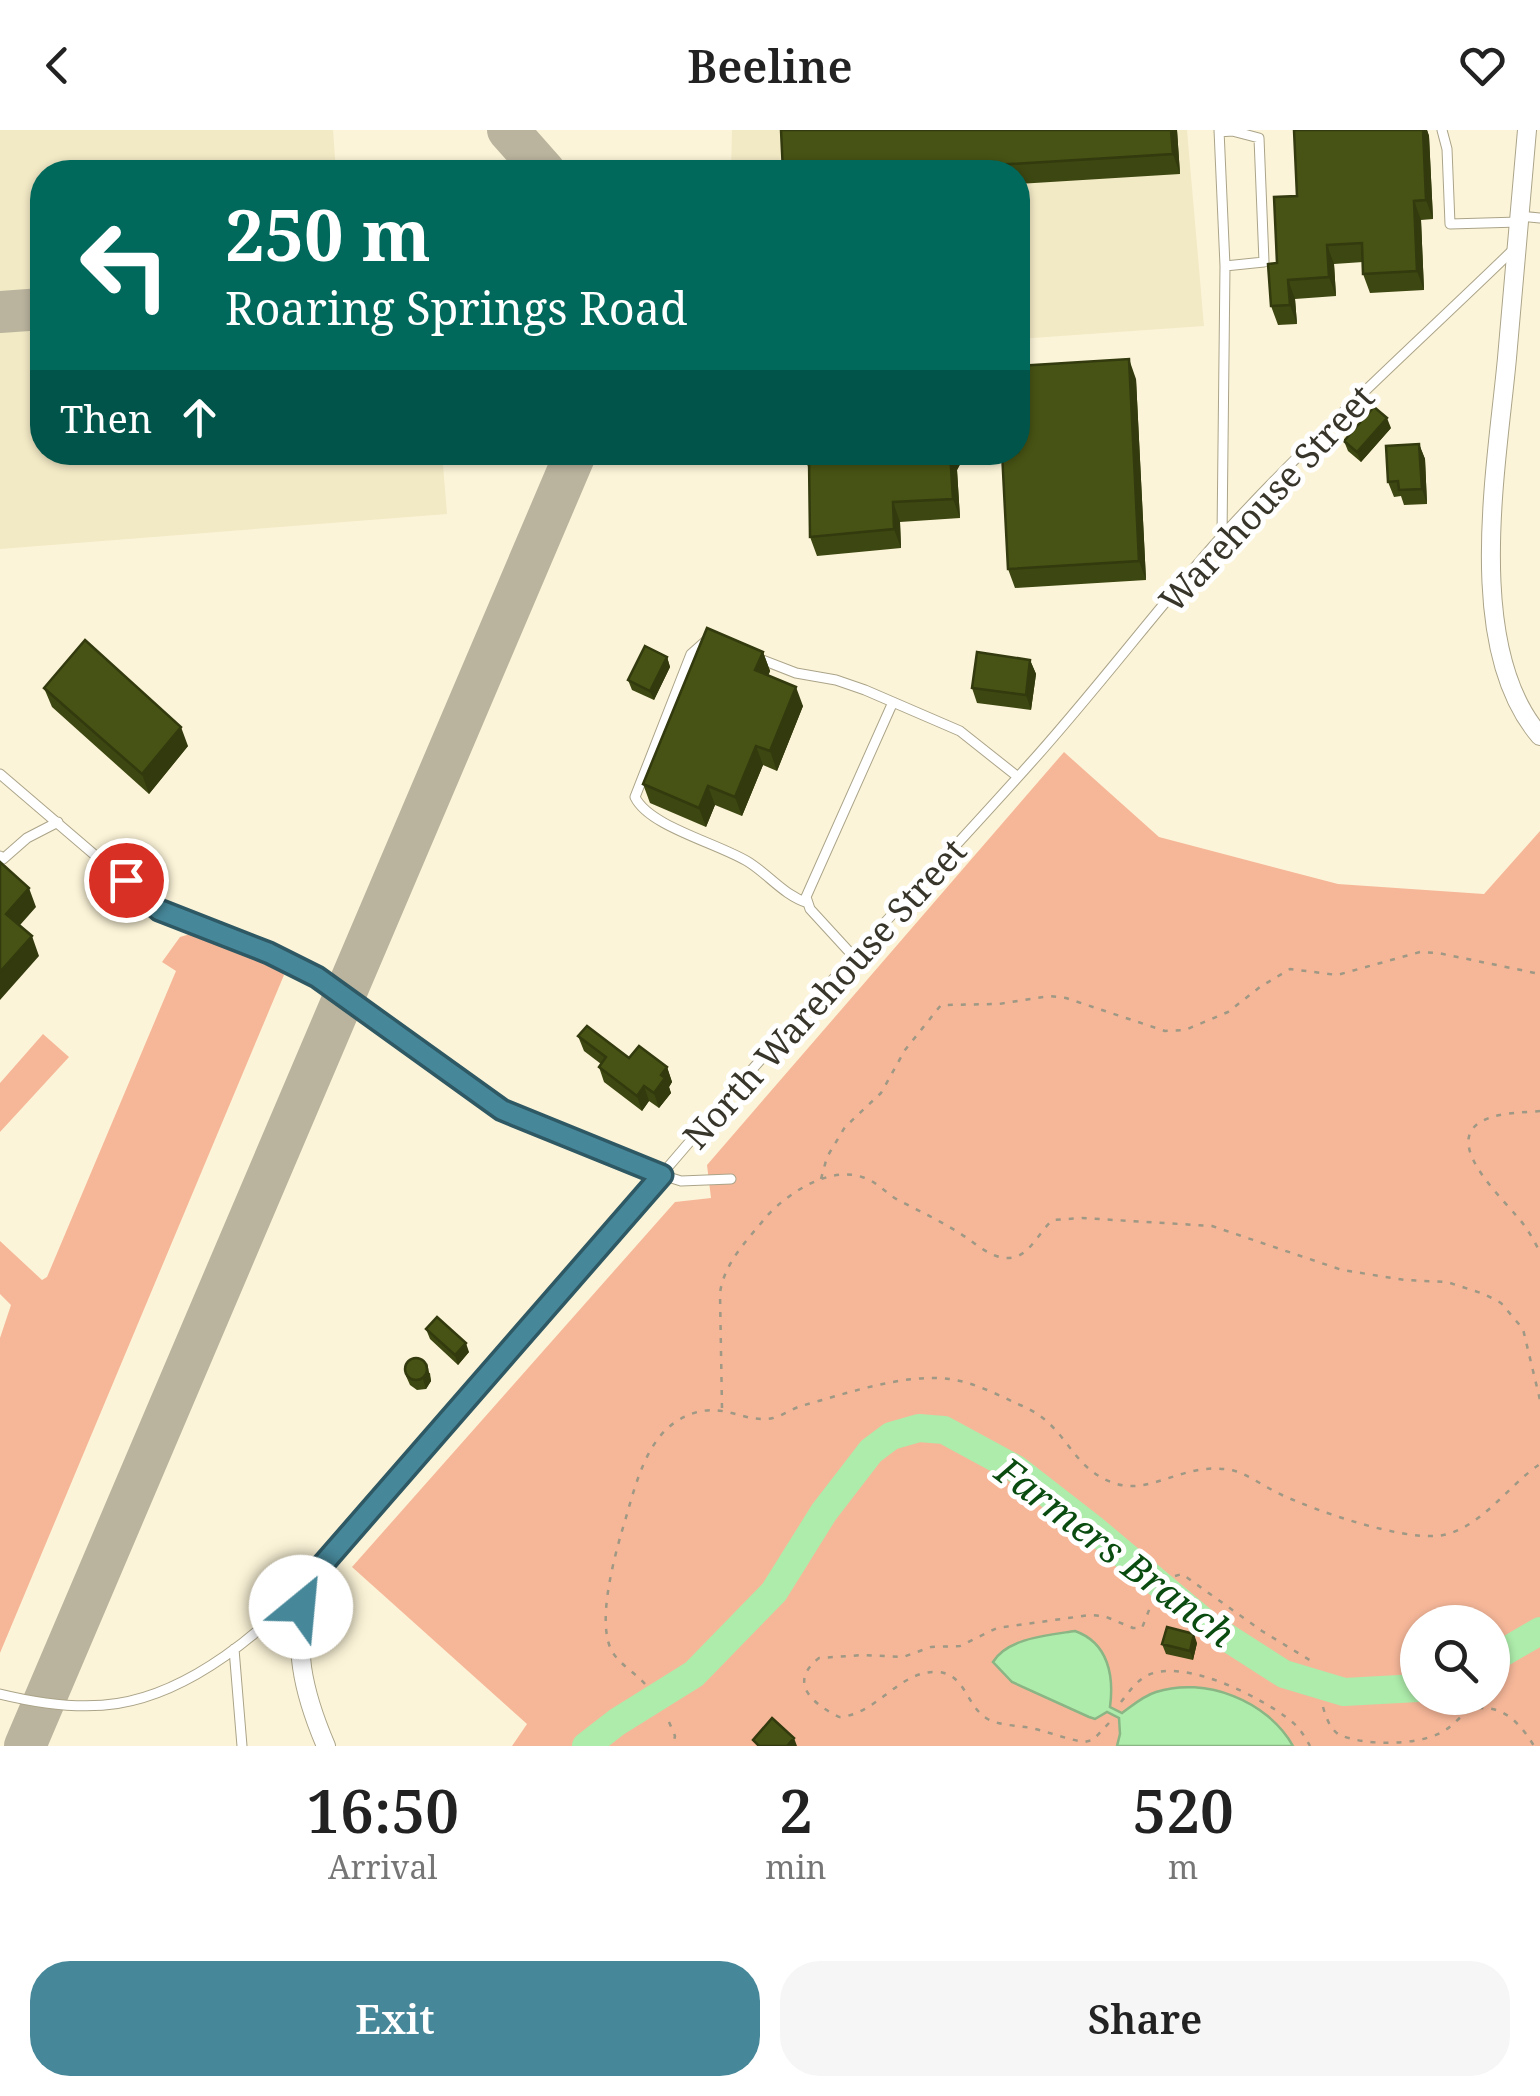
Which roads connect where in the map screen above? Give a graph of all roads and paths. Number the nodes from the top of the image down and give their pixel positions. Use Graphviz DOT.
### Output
graph roads {
  1 [pos="1442,130"];
  2 [pos="1527,130"];
  3 [pos="1219,131"];
  4 [pos="1540,218"];
  5 [pos="1520,219"];
  6 [pos="1517,246"];
  7 [pos="1225,266"];
  8 [pos="1222,536"];
  9 [pos="725,644"];
  10 [pos="753,656"];
  11 [pos="893,702"];
  12 [pos="1540,736"];
  13 [pos="1030,764"];
  14 [pos="0,774"];
  15 [pos="1018,776"];
  16 [pos="58,822"];
  17 [pos="0,856"];
  18 [pos="808,903"];
  19 [pos="854,957"];
  20 [pos="1540,974"];
  21 [pos="1540,1111"];
  22 [pos="662,1175"];
  23 [pos="731,1178"];
  24 [pos="820,1180"];
  25 [pos="1540,1252"];
  26 [pos="1540,1400"];
  27 [pos="722,1409"];
  28 [pos="1540,1464"];
  29 [pos="1175,1576"];
  30 [pos="304,1586"];
  31 [pos="1151,1605"];
  32 [pos="234,1649"];
  33 [pos="1312,1662"];
  34 [pos="645,1684"];
  35 [pos="0,1694"];
  36 [pos="1121,1702"];
  37 [pos="1323,1707"];
  38 [pos="668,1722"];
  39 [pos="1110,1723"];
  40 [pos="242,1746"];
  41 [pos="326,1746"];
  42 [pos="673,1746"];
  43 [pos="1310,1746"];
  44 [pos="1534,1746"];
  1 -- 5 [label="lane"];
  2 -- 5 [label="street"];
  3 -- 7 [label="lane"];
  3 -- 7 [label="lane"];
  4 -- 5 [label="lane"];
  5 -- 6 [label="street"];
  6 -- 8 [label="lane, Warehouse Street"];
  6 -- 12 [label="street"];
  7 -- 8 [label="lane"];
  8 -- 13 [label="lane, Warehouse Street"];
  9 -- 18 [label="lane"];
  10 -- 11 [label="lane"];
  11 -- 15 [label="lane"];
  11 -- 18 [label="lane"];
  13 -- 15 [label="lane, North Warehouse Street"];
  14 -- 16 [label="lane"];
  15 -- 19 [label="lane, North Warehouse Street"];
  16 -- 17 [label="lane"];
  16 -- 22 [label="lane"];
  18 -- 19 [label="lane"];
  19 -- 22 [label="lane, North Warehouse Street"];
  20 -- 24 [label="path"];
  21 -- 25 [label="path"];
  22 -- 23 [label="lane"];
  22 -- 30 [label="lane, North Warehouse Street"];
  24 -- 26 [label="path"];
  24 -- 27 [label="path"];
  27 -- 28 [label="path"];
  27 -- 34 [label="path"];
  29 -- 33 [label="path"];
  30 -- 32 [label="lane, North Warehouse Street"];
  30 -- 41 [label="street"];
  31 -- 39 [label="path"];
  32 -- 35 [label="lane, North Warehouse Street"];
  32 -- 40 [label="lane"];
  36 -- 43 [label="path"];
  37 -- 44 [label="path"];
  38 -- 42 [label="path"];
}
